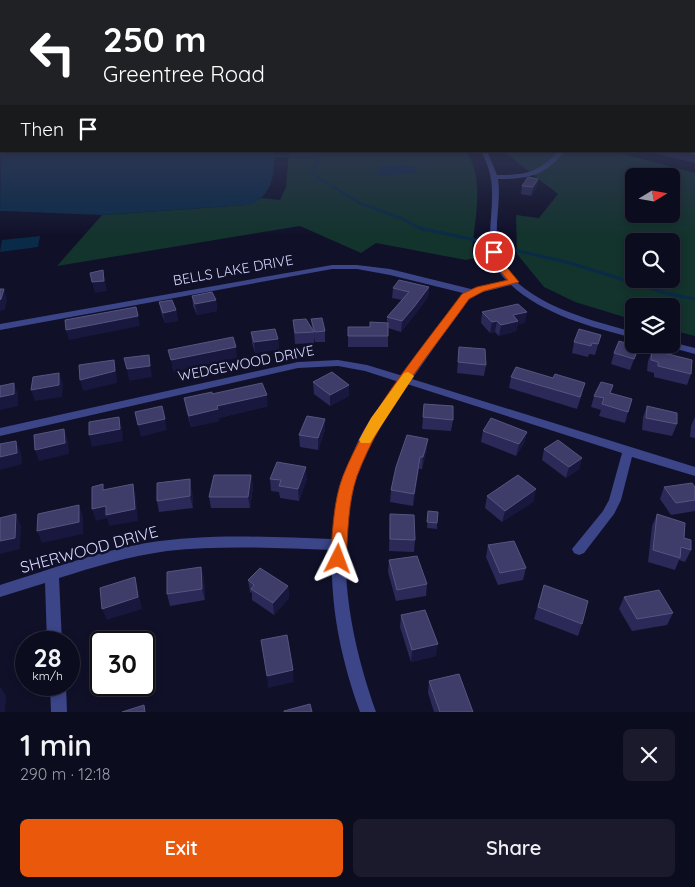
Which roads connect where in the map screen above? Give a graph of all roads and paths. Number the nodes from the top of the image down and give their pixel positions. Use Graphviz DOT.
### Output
graph roads {
  1 [pos="492,169"];
  2 [pos="544,169"];
  3 [pos="496,177"];
  4 [pos="514,282"];
  5 [pos="471,292"];
  6 [pos="0,327"];
  7 [pos="625,333"];
  8 [pos="680,347"];
  9 [pos="695,351"];
  10 [pos="406,380"];
  11 [pos="0,432"];
  12 [pos="628,450"];
  13 [pos="695,472"];
  14 [pos="338,545"];
  15 [pos="579,549"];
  16 [pos="52,576"];
  17 [pos="0,591"];
  18 [pos="55,631"];
  19 [pos="58,696"];
  20 [pos="59,712"];
  21 [pos="368,712"];
  1 -- 3 [label="street"];
  2 -- 3 [label="street"];
  3 -- 4 [label="street"];
  4 -- 5 [label="street"];
  4 -- 7 [label="street"];
  5 -- 6 [label="street, BELLS LAKE DRIVE"];
  5 -- 10 [label="street"];
  8 -- 9 [label="street"];
  10 -- 11 [label="street, WEDGEWOOD DRIVE"];
  10 -- 12 [label="street, WEDGEWOOD DRIVE"];
  10 -- 14 [label="street"];
  12 -- 13 [label="street, WEDGEWOOD DRIVE"];
  12 -- 15 [label="street"];
  14 -- 16 [label="street, SHERWOOD DRIVE"];
  14 -- 21 [label="street"];
  16 -- 17 [label="street, SHERWOOD DRIVE"];
  16 -- 18 [label="street"];
  19 -- 20 [label="street"];
}
